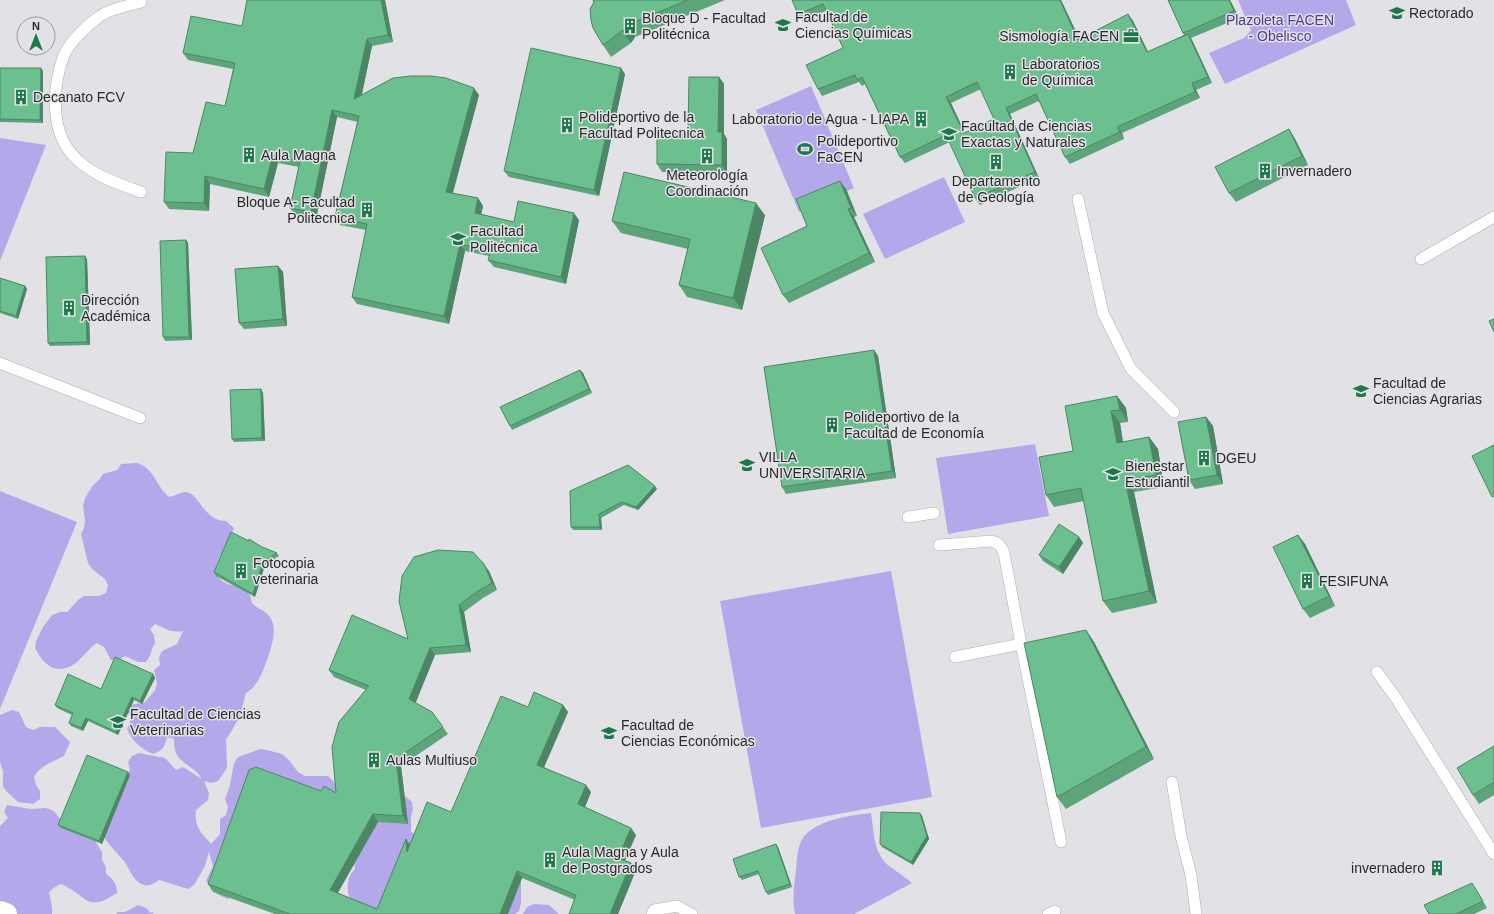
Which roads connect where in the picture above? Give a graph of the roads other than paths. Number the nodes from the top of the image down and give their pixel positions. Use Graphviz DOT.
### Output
graph roads {
  1 [pos="141,2"];
  2 [pos="141,192"];
  3 [pos="1078,199"];
  4 [pos="1494,217"];
  5 [pos="1421,258"];
  6 [pos="0,363"];
  7 [pos="1174,412"];
  8 [pos="140,418"];
  9 [pos="934,513"];
  10 [pos="908,517"];
  11 [pos="939,545"];
  12 [pos="1020,644"];
  13 [pos="956,657"];
  14 [pos="1377,672"];
  15 [pos="1172,782"];
  16 [pos="1062,842"];
  17 [pos="1494,854"];
  18 [pos="0,912"];
  19 [pos="6,914"];
  20 [pos="652,914"];
  21 [pos="692,914"];
  22 [pos="1196,914"];
  1 -- 2 [label="lane"];
  3 -- 7 [label="lane"];
  4 -- 5 [label="lane"];
  6 -- 8 [label="lane"];
  9 -- 10 [label="lane"];
  11 -- 12 [label="lane"];
  12 -- 13 [label="lane"];
  12 -- 16 [label="lane"];
  14 -- 17 [label="lane"];
  15 -- 22 [label="lane"];
  18 -- 19 [label="highway"];
  20 -- 21 [label="lane"];
}
